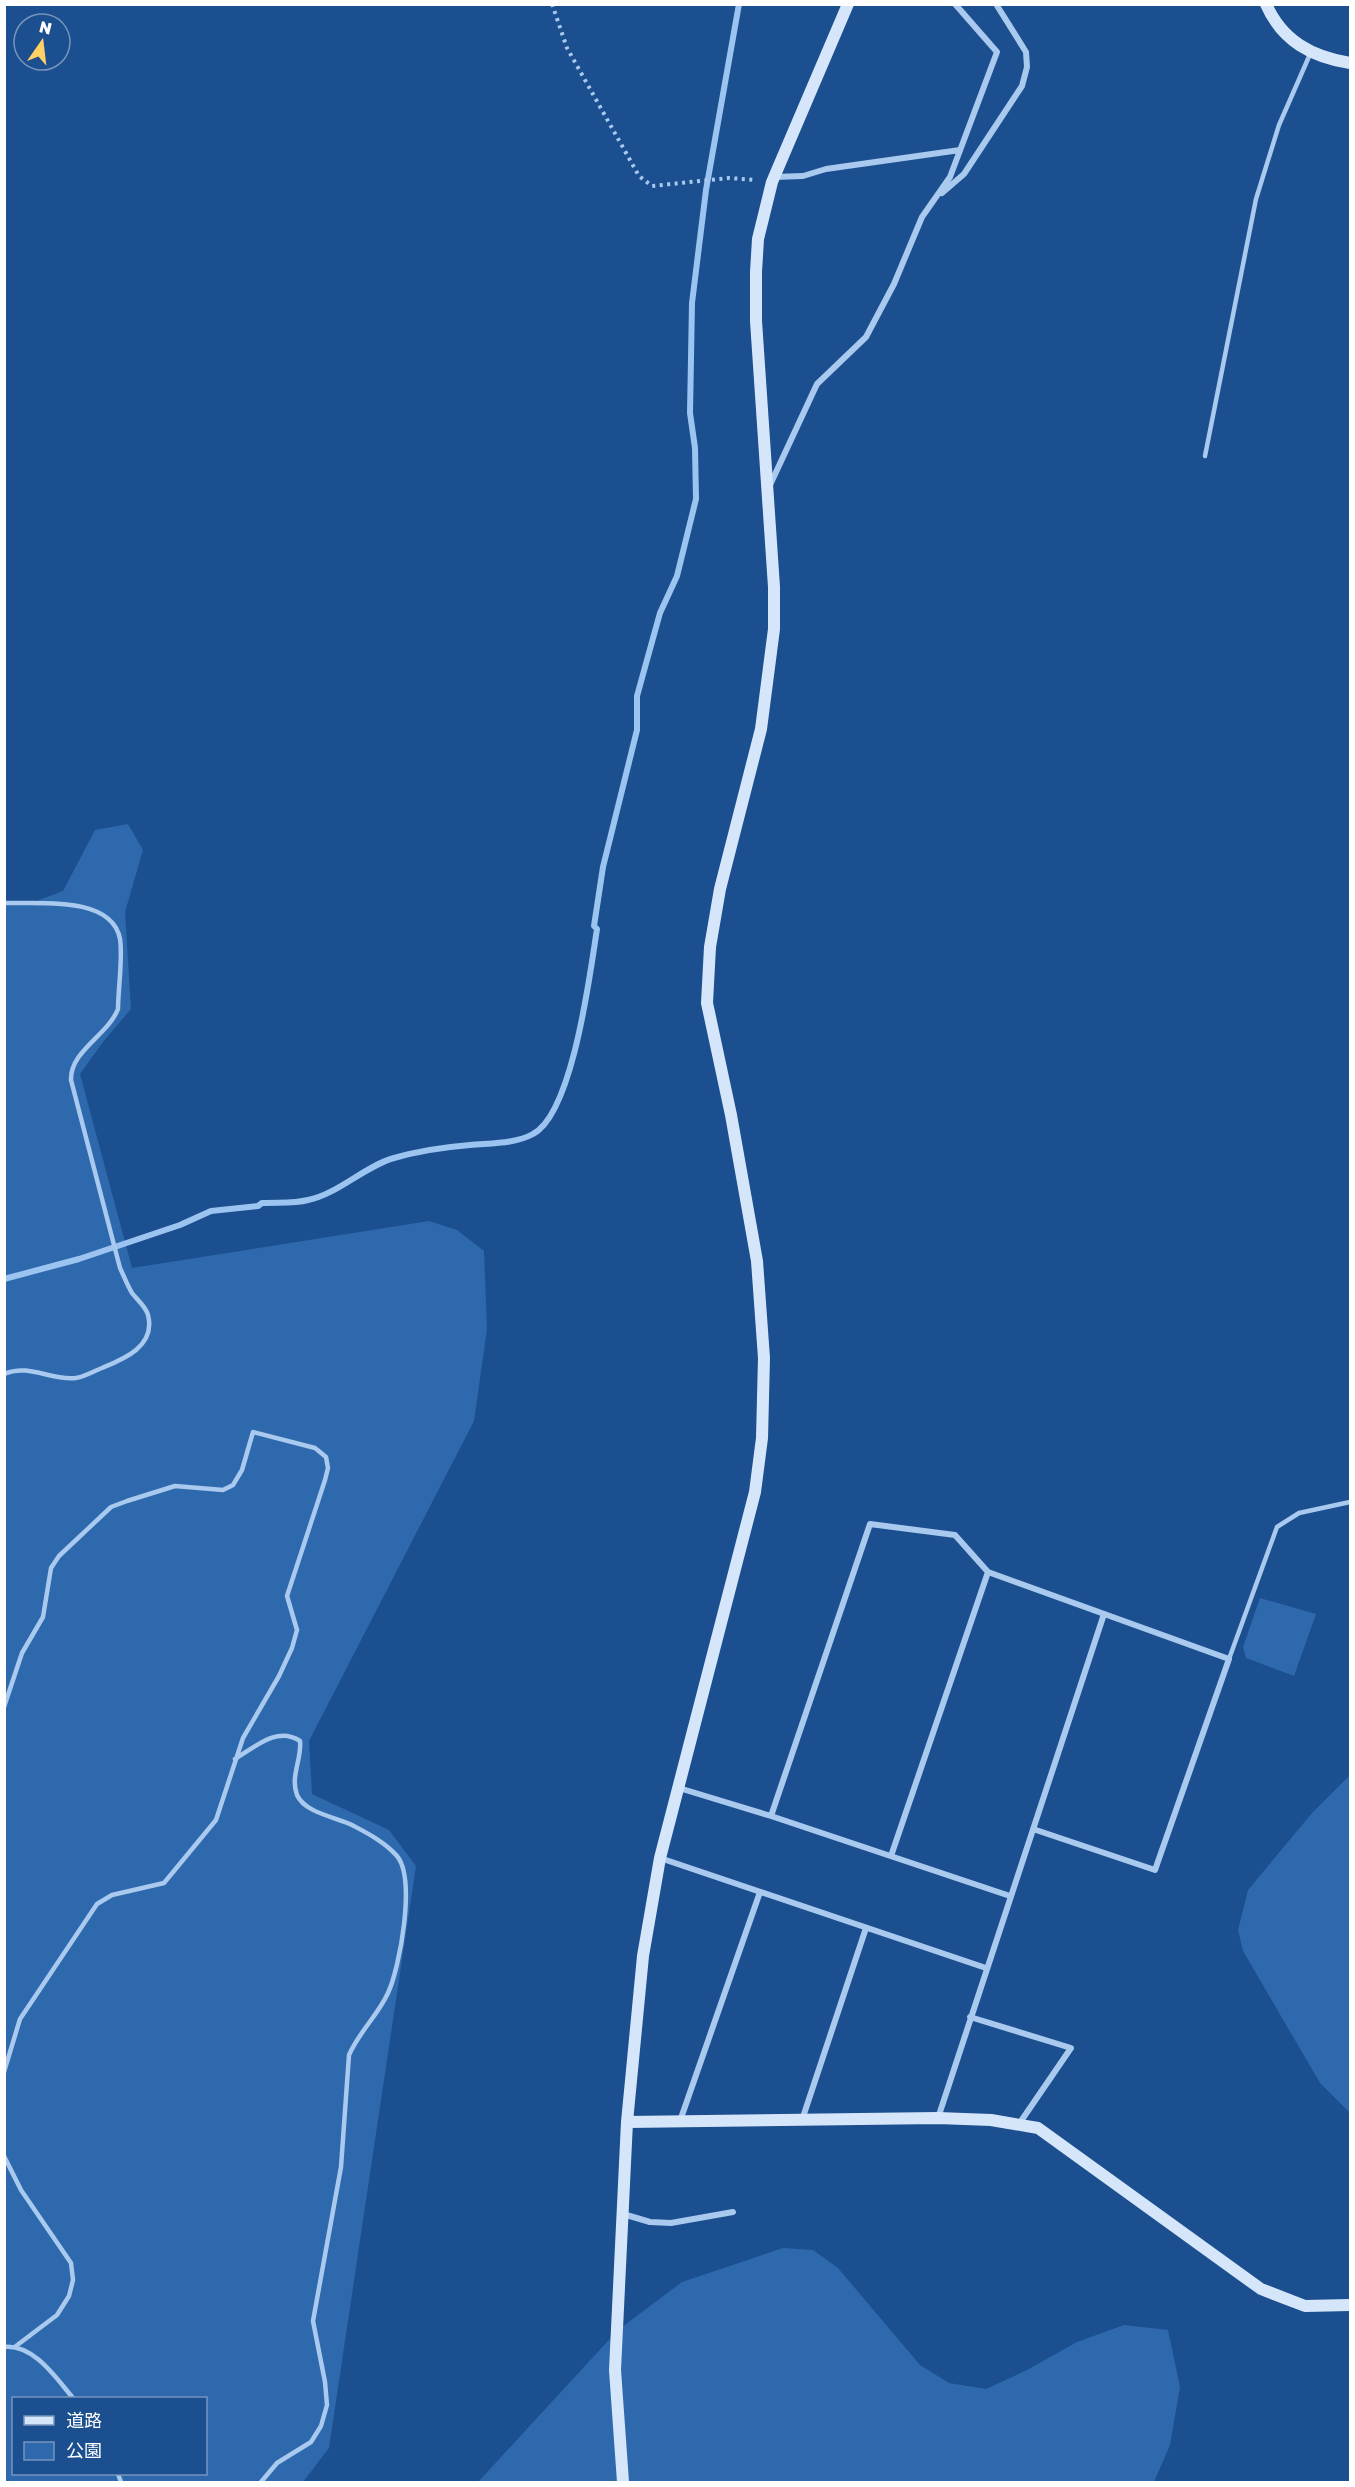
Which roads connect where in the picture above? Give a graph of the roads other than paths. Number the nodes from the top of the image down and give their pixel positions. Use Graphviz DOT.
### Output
graph roads {
  1 [pos="848,4"];
  2 [pos="955,4"];
  3 [pos="996,4"];
  4 [pos="1266,4"];
  5 [pos="1311,52"];
  6 [pos="1350,63"];
  7 [pos="960,150"];
  8 [pos="773,180"];
  9 [pos="934,199"];
  10 [pos="1205,456"];
  11 [pos="768,490"];
  12 [pos="4,903"];
  13 [pos="4,1374"];
  14 [pos="1350,1502"];
  15 [pos="988,1572"];
  16 [pos="1104,1614"];
  17 [pos="1229,1659"];
  18 [pos="4,1707"];
  19 [pos="235,1759"];
  20 [pos="678,1788"];
  21 [pos="771,1816"];
  22 [pos="1033,1829"];
  23 [pos="891,1856"];
  24 [pos="660,1858"];
  25 [pos="760,1892"];
  26 [pos="1010,1896"];
  27 [pos="866,1928"];
  28 [pos="986,1968"];
  29 [pos="970,2017"];
  30 [pos="4,2072"];
  31 [pos="938,2118"];
  32 [pos="802,2120"];
  33 [pos="680,2121"];
  34 [pos="627,2122"];
  35 [pos="1018,2125"];
  36 [pos="4,2156"];
  37 [pos="733,2212"];
  38 [pos="623,2213"];
  39 [pos="1350,2305"];
  40 [pos="16,2346"];
  41 [pos="5,2347"];
  42 [pos="72,2397"];
  43 [pos="261,2482"];
  44 [pos="622,2482"];
  1 -- 8 [label="street"];
  2 -- 7 [label="street"];
  3 -- 9 [label="street"];
  4 -- 5 [label="street"];
  5 -- 6 [label="street"];
  5 -- 10 [label="lane"];
  7 -- 8 [label="street"];
  7 -- 9 [label="street"];
  8 -- 11 [label="street"];
  9 -- 11 [label="street"];
  11 -- 20 [label="street"];
  12 -- 13 [label="lane"];
  14 -- 17 [label="lane"];
  15 -- 16 [label="street"];
  15 -- 21 [label="street"];
  15 -- 23 [label="street"];
  16 -- 17 [label="street"];
  16 -- 22 [label="street"];
  17 -- 22 [label="street"];
  18 -- 19 [label="lane"];
  19 -- 30 [label="lane"];
  19 -- 43 [label="lane"];
  20 -- 21 [label="street"];
  20 -- 24 [label="street"];
  21 -- 23 [label="street"];
  22 -- 26 [label="street"];
  23 -- 26 [label="street"];
  24 -- 25 [label="street"];
  24 -- 34 [label="street"];
  25 -- 27 [label="street"];
  25 -- 33 [label="street"];
  26 -- 28 [label="street"];
  27 -- 28 [label="street"];
  27 -- 32 [label="street"];
  28 -- 29 [label="street"];
  29 -- 31 [label="street"];
  29 -- 35 [label="street"];
  31 -- 32 [label="street"];
  31 -- 35 [label="street"];
  32 -- 33 [label="street"];
  33 -- 34 [label="street"];
  34 -- 38 [label="street"];
  35 -- 39 [label="street"];
  36 -- 40 [label="lane"];
  37 -- 38 [label="street"];
  38 -- 44 [label="street"];
  40 -- 41 [label="lane"];
  40 -- 42 [label="lane"];
}
